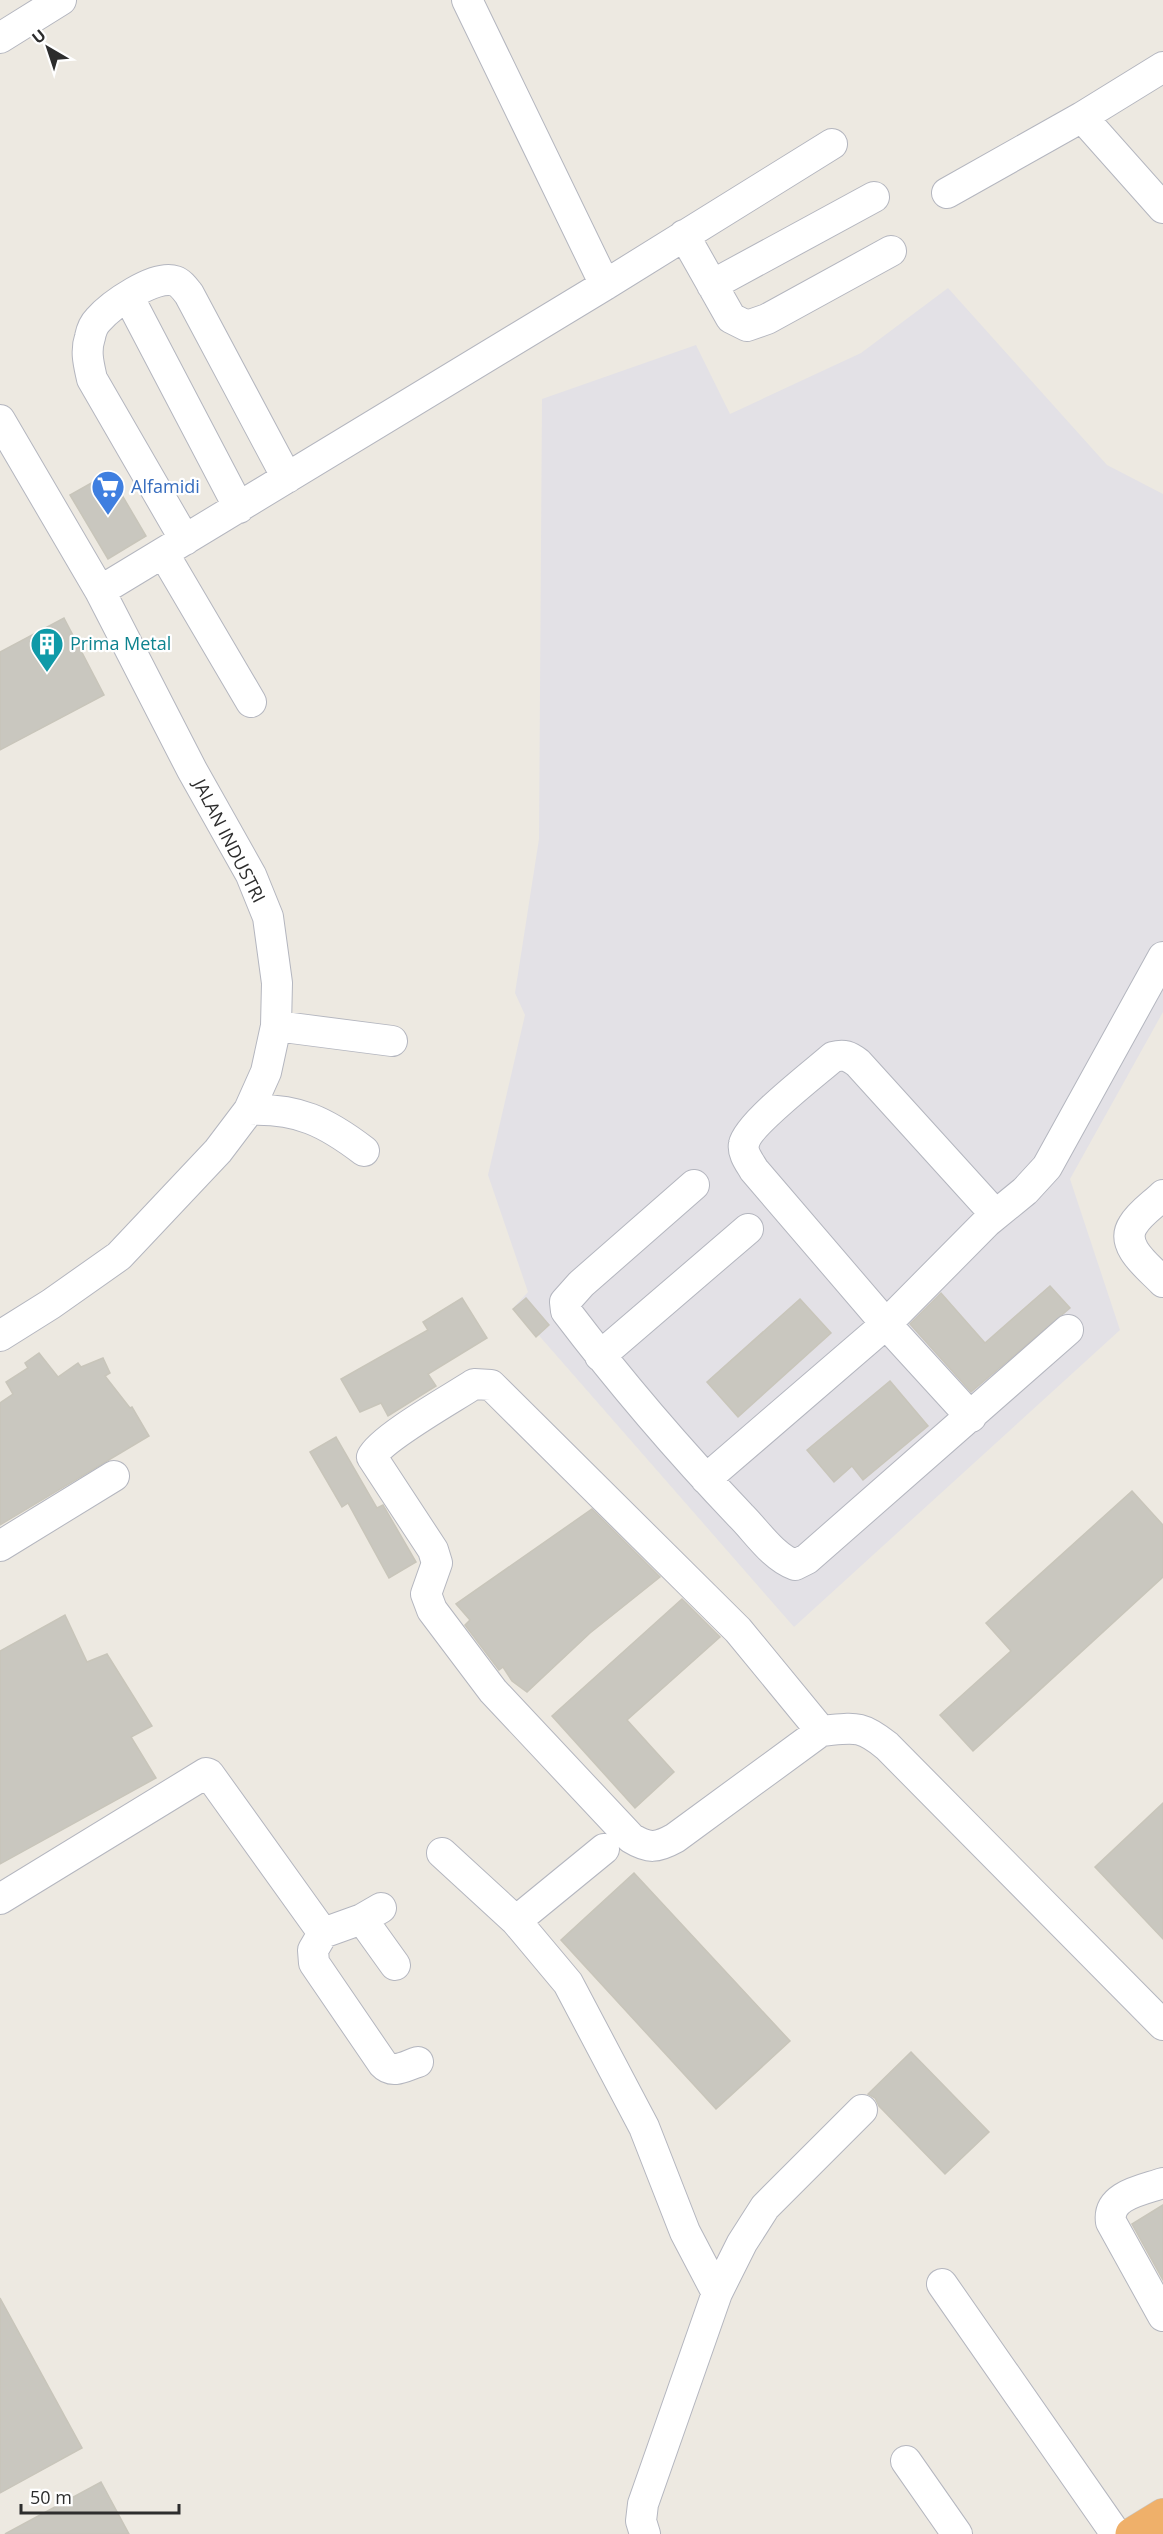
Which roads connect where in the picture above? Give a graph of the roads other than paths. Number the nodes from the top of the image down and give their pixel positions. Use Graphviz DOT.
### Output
graph roads {
  1 [pos="61,0"];
  2 [pos="467,0"];
  3 [pos="0,38"];
  4 [pos="1163,67"];
  5 [pos="1082,117"];
  6 [pos="832,144"];
  7 [pos="948,193"];
  8 [pos="874,197"];
  9 [pos="1163,208"];
  10 [pos="684,235"];
  11 [pos="891,251"];
  12 [pos="605,285"];
  13 [pos="712,285"];
  14 [pos="128,296"];
  15 [pos="0,420"];
  16 [pos="287,478"];
  17 [pos="238,508"];
  18 [pos="175,547"];
  19 [pos="100,591"];
  20 [pos="251,702"];
  21 [pos="1163,957"];
  22 [pos="276,1026"];
  23 [pos="392,1041"];
  24 [pos="249,1110"];
  25 [pos="364,1151"];
  26 [pos="694,1185"];
  27 [pos="1163,1195"];
  28 [pos="995,1215"];
  29 [pos="748,1229"];
  30 [pos="1163,1282"];
  31 [pos="886,1324"];
  32 [pos="1068,1330"];
  33 [pos="0,1336"];
  34 [pos="600,1356"];
  35 [pos="971,1417"];
  36 [pos="114,1476"];
  37 [pos="706,1479"];
  38 [pos="0,1546"];
  39 [pos="821,1731"];
  40 [pos="604,1849"];
  41 [pos="442,1853"];
  42 [pos="0,1899"];
  43 [pos="516,1921"];
  44 [pos="323,1933"];
  45 [pos="395,1965"];
  46 [pos="1163,2025"];
  47 [pos="418,2062"];
  48 [pos="862,2110"];
  49 [pos="1163,2183"];
  50 [pos="942,2284"];
  51 [pos="717,2293"];
  52 [pos="1163,2316"];
  53 [pos="906,2461"];
  54 [pos="1163,2515"];
  55 [pos="645,2534"];
  56 [pos="957,2534"];
  57 [pos="1116,2534"];
  58 [pos="1132,2534"];
  1 -- 3 [label="street"];
  2 -- 12 [label="street"];
  4 -- 5 [label="street"];
  5 -- 7 [label="street"];
  5 -- 9 [label="street"];
  6 -- 10 [label="street"];
  8 -- 13 [label="street"];
  10 -- 12 [label="street"];
  10 -- 13 [label="street"];
  11 -- 13 [label="street"];
  12 -- 16 [label="street"];
  14 -- 16 [label="street"];
  14 -- 17 [label="street"];
  14 -- 18 [label="street"];
  15 -- 19 [label="street, JALAN INDUSTRI"];
  16 -- 17 [label="street"];
  17 -- 18 [label="street"];
  18 -- 19 [label="street"];
  18 -- 20 [label="street"];
  19 -- 22 [label="street, JALAN INDUSTRI"];
  21 -- 28 [label="street"];
  22 -- 23 [label="street"];
  22 -- 24 [label="street, JALAN INDUSTRI"];
  24 -- 25 [label="street"];
  24 -- 33 [label="street, JALAN INDUSTRI"];
  26 -- 34 [label="street"];
  27 -- 30 [label="street"];
  28 -- 31 [label="street"];
  28 -- 31 [label="street"];
  29 -- 34 [label="street"];
  31 -- 35 [label="street"];
  31 -- 37 [label="street"];
  32 -- 35 [label="street"];
  34 -- 37 [label="street"];
  35 -- 37 [label="street"];
  36 -- 38 [label="street"];
  39 -- 39 [label="street"];
  39 -- 46 [label="street"];
  40 -- 43 [label="street"];
  41 -- 43 [label="street"];
  42 -- 44 [label="street"];
  43 -- 51 [label="street"];
  44 -- 45 [label="street"];
  44 -- 47 [label="street"];
  48 -- 51 [label="street"];
  49 -- 52 [label="street"];
  50 -- 57 [label="street"];
  51 -- 55 [label="street"];
  53 -- 56 [label="street"];
  54 -- 58 [label="highway"];
}
